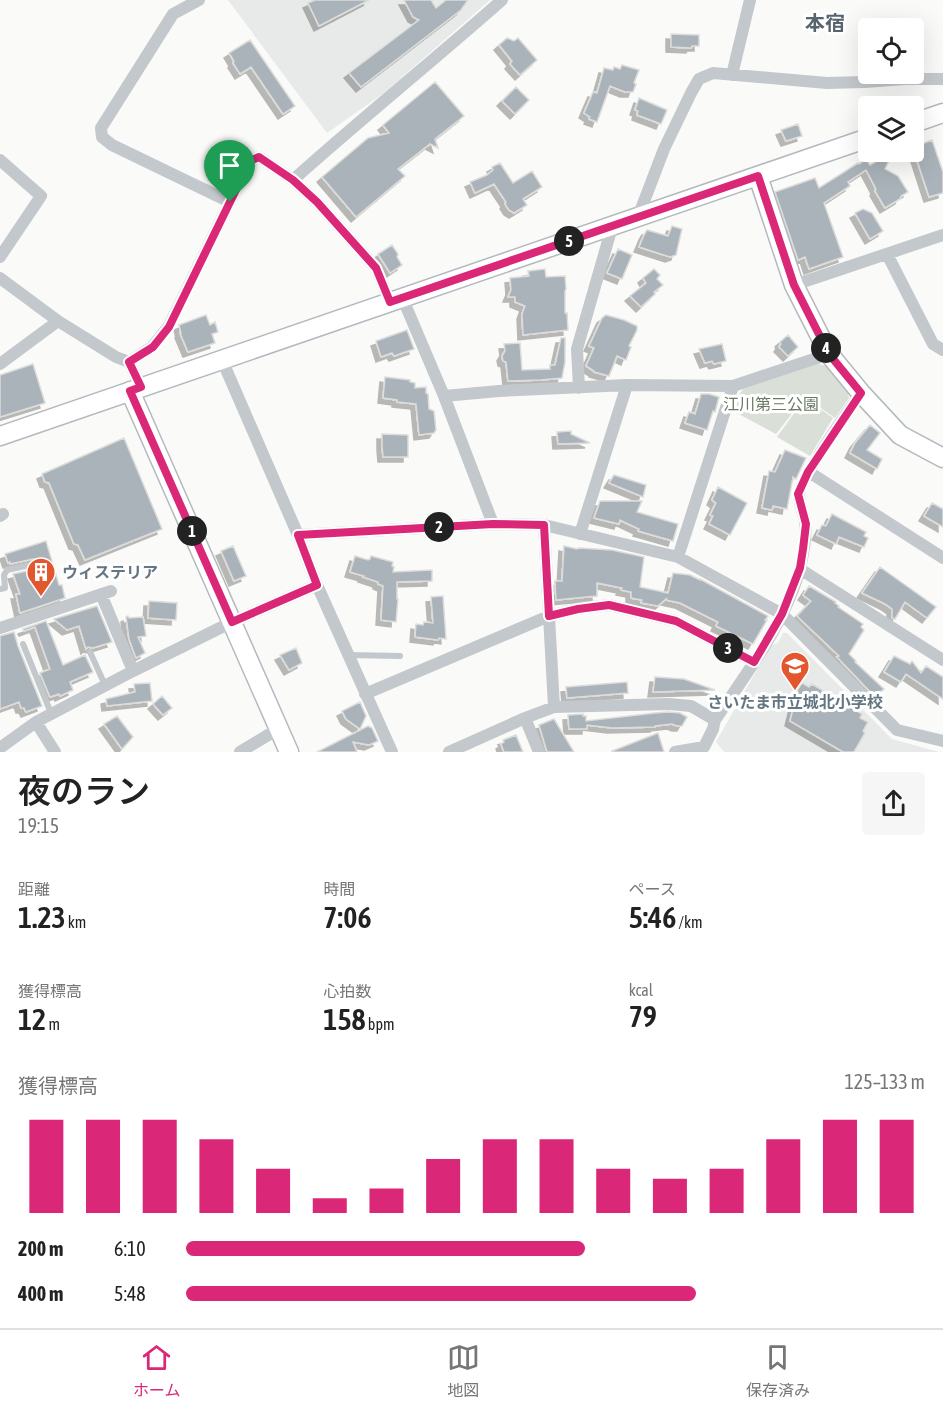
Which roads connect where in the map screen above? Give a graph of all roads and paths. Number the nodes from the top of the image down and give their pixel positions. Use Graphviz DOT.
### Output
graph roads {
  1 [pos="198,0"];
  2 [pos="502,0"];
  3 [pos="750,0"];
  4 [pos="732,75"];
  5 [pos="943,79"];
  6 [pos="943,112"];
  7 [pos="924,119"];
  8 [pos="858,141"];
  9 [pos="0,160"];
  10 [pos="758,176"];
  11 [pos="293,180"];
  12 [pos="230,202"];
  13 [pos="638,217"];
  14 [pos="612,227"];
  15 [pos="943,235"];
  16 [pos="887,254"];
  17 [pos="0,257"];
  18 [pos="0,278"];
  19 [pos="794,285"];
  20 [pos="396,300"];
  21 [pos="58,321"];
  22 [pos="943,350"];
  23 [pos="829,354"];
  24 [pos="222,360"];
  25 [pos="129,362"];
  26 [pos="0,364"];
  27 [pos="627,385"];
  28 [pos="733,386"];
  29 [pos="579,388"];
  30 [pos="136,389"];
  31 [pos="861,393"];
  32 [pos="444,396"];
  33 [pos="0,436"];
  34 [pos="943,458"];
  35 [pos="808,472"];
  36 [pos="493,524"];
  37 [pos="544,525"];
  38 [pos="580,534"];
  39 [pos="298,535"];
  40 [pos="678,557"];
  41 [pos="943,558"];
  42 [pos="34,564"];
  43 [pos="800,568"];
  44 [pos="317,585"];
  45 [pos="0,590"];
  46 [pos="782,614"];
  47 [pos="549,616"];
  48 [pos="232,622"];
  49 [pos="0,628"];
  50 [pos="23,645"];
  51 [pos="90,652"];
  52 [pos="348,656"];
  53 [pos="400,656"];
  54 [pos="943,660"];
  55 [pos="754,662"];
  56 [pos="133,671"];
  57 [pos="105,686"];
  58 [pos="365,694"];
  59 [pos="554,707"];
  60 [pos="51,714"];
  61 [pos="525,718"];
  62 [pos="715,720"];
  63 [pos="36,722"];
  64 [pos="278,729"];
  65 [pos="943,741"];
  66 [pos="6,748"];
  67 [pos="706,749"];
  68 [pos="55,752"];
  69 [pos="240,752"];
  70 [pos="289,752"];
  71 [pos="392,752"];
  72 [pos="449,752"];
  73 [pos="539,752"];
  74 [pos="675,752"];
  1 -- 12 [label="street"];
  2 -- 11 [label="street"];
  3 -- 4 [label="street"];
  4 -- 5 [label="street"];
  4 -- 13 [label="street"];
  6 -- 7 [label="street"];
  8 -- 10 [label="street"];
  9 -- 17 [label="street"];
  10 -- 13 [label="street"];
  10 -- 19 [label="street"];
  11 -- 12 [label="street"];
  11 -- 20 [label="street"];
  12 -- 25 [label="street"];
  13 -- 14 [label="street"];
  14 -- 20 [label="street"];
  14 -- 29 [label="street"];
  15 -- 16 [label="street"];
  16 -- 19 [label="street"];
  16 -- 22 [label="street"];
  18 -- 21 [label="street"];
  19 -- 23 [label="street"];
  20 -- 24 [label="street"];
  20 -- 32 [label="street"];
  21 -- 25 [label="street"];
  21 -- 26 [label="street"];
  23 -- 28 [label="street"];
  23 -- 31 [label="street"];
  24 -- 30 [label="street"];
  24 -- 39 [label="street"];
  25 -- 30 [label="street"];
  27 -- 28 [label="street"];
  27 -- 29 [label="street"];
  27 -- 38 [label="street"];
  28 -- 40 [label="street"];
  29 -- 32 [label="street"];
  30 -- 33 [label="street"];
  30 -- 48 [label="street"];
  31 -- 34 [label="street"];
  31 -- 35 [label="street"];
  32 -- 36 [label="street"];
  35 -- 41 [label="street"];
  35 -- 43 [label="street"];
  36 -- 37 [label="street"];
  36 -- 39 [label="street"];
  37 -- 38 [label="street"];
  37 -- 47 [label="street"];
  38 -- 40 [label="street"];
  39 -- 44 [label="street"];
  40 -- 46 [label="street"];
  42 -- 45 [label="lane"];
  43 -- 46 [label="street"];
  43 -- 54 [label="street"];
  44 -- 48 [label="street"];
  44 -- 52 [label="street"];
  46 -- 55 [label="street"];
  46 -- 65 [label="street"];
  47 -- 55 [label="street"];
  47 -- 58 [label="street"];
  47 -- 59 [label="street"];
  48 -- 56 [label="street"];
  48 -- 64 [label="street"];
  49 -- 56 [label="street"];
  50 -- 60 [label="lane"];
  51 -- 57 [label="lane"];
  52 -- 53 [label="lane"];
  52 -- 58 [label="street"];
  55 -- 62 [label="street"];
  56 -- 57 [label="street"];
  57 -- 60 [label="street"];
  58 -- 71 [label="street"];
  59 -- 61 [label="street"];
  59 -- 62 [label="street"];
  60 -- 63 [label="street"];
  61 -- 72 [label="street"];
  61 -- 73 [label="street"];
  62 -- 67 [label="street"];
  63 -- 66 [label="street"];
  63 -- 68 [label="street"];
  64 -- 69 [label="street"];
  64 -- 70 [label="street"];
  67 -- 74 [label="street"];
}
